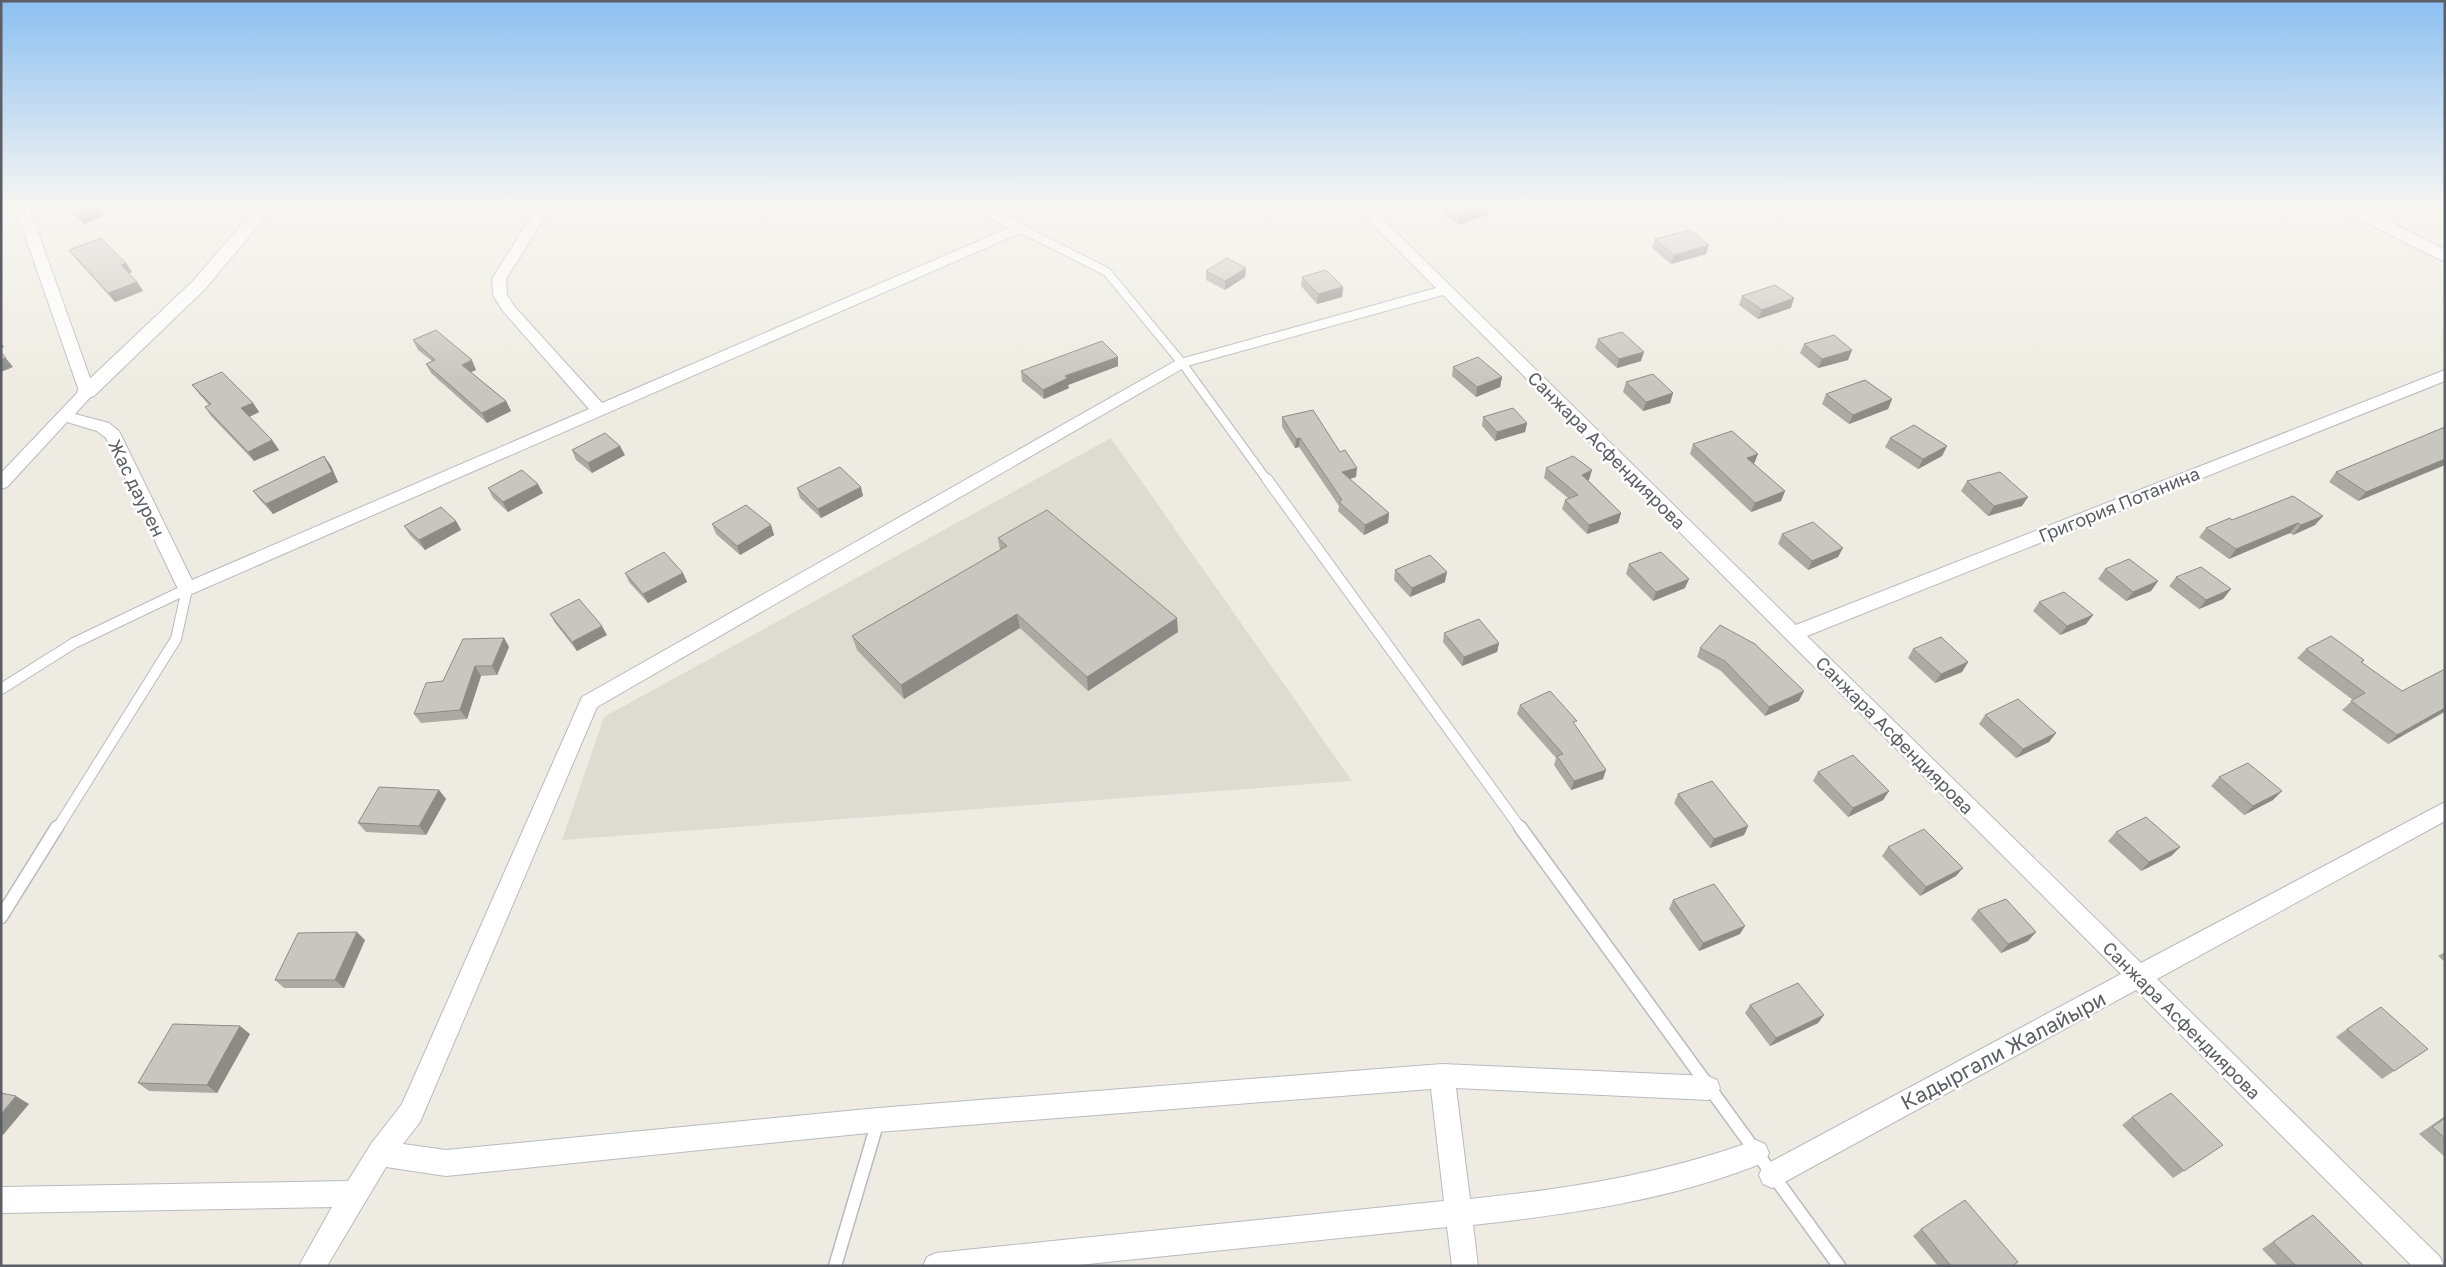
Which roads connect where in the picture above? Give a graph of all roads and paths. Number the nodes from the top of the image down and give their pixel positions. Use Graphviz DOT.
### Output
graph roads {
  1 [pos="42,263"];
  2 [pos="218,263"];
  3 [pos="509,263"];
  4 [pos="939,263"];
  5 [pos="1090,263"];
  6 [pos="1418,263"];
  7 [pos="1445,290"];
  8 [pos="1182,363"];
  9 [pos="2445,374"];
  10 [pos="87,392"];
  11 [pos="599,410"];
  12 [pos="62,416"];
  13 [pos="1,483"];
  14 [pos="187,589"];
  15 [pos="1793,634"];
  16 [pos="1,689"];
  17 [pos="2445,811"];
  18 [pos="1,917"];
  19 [pos="2138,977"];
  20 [pos="1442,1076"];
  21 [pos="1708,1088"];
  22 [pos="878,1120"];
  23 [pos="380,1153"];
  24 [pos="1756,1153"];
  25 [pos="1772,1175"];
  26 [pos="355,1194"];
  27 [pos="1,1200"];
  28 [pos="1458,1213"];
  29 [pos="312,1266"];
  30 [pos="834,1266"];
  31 [pos="936,1266"];
  32 [pos="1465,1266"];
  33 [pos="1839,1266"];
  34 [pos="2431,1266"];
  1 -- 10 [label="street"];
  2 -- 10 [label="street"];
  3 -- 11 [label="street"];
  4 -- 11 [label="street"];
  5 -- 8 [label="lane"];
  6 -- 7 [label="street, Санжара Асфендиярова"];
  7 -- 8 [label="street"];
  7 -- 15 [label="street, Санжара Асфендиярова"];
  8 -- 21 [label="lane"];
  8 -- 23 [label="street"];
  9 -- 15 [label="street, Григория Потанина"];
  10 -- 12 [label="street"];
  11 -- 14 [label="street"];
  12 -- 13 [label="street"];
  12 -- 14 [label="street, Жас даурен"];
  14 -- 16 [label="lane"];
  14 -- 18 [label="lane"];
  15 -- 19 [label="street, Санжара Асфендиярова"];
  17 -- 19 [label="street, Кадыргали Жалайыри"];
  19 -- 25 [label="street, Кадыргали Жалайыри"];
  19 -- 34 [label="street, Санжара Асфендиярова"];
  20 -- 21 [label="street"];
  20 -- 22 [label="street"];
  20 -- 28 [label="street"];
  21 -- 24 [label="lane"];
  22 -- 23 [label="street"];
  22 -- 30 [label="lane"];
  23 -- 26 [label="street"];
  24 -- 25 [label="lane"];
  24 -- 28 [label="street"];
  25 -- 33 [label="lane"];
  26 -- 27 [label="street"];
  26 -- 29 [label="street"];
  28 -- 31 [label="street"];
  28 -- 32 [label="street"];
}
